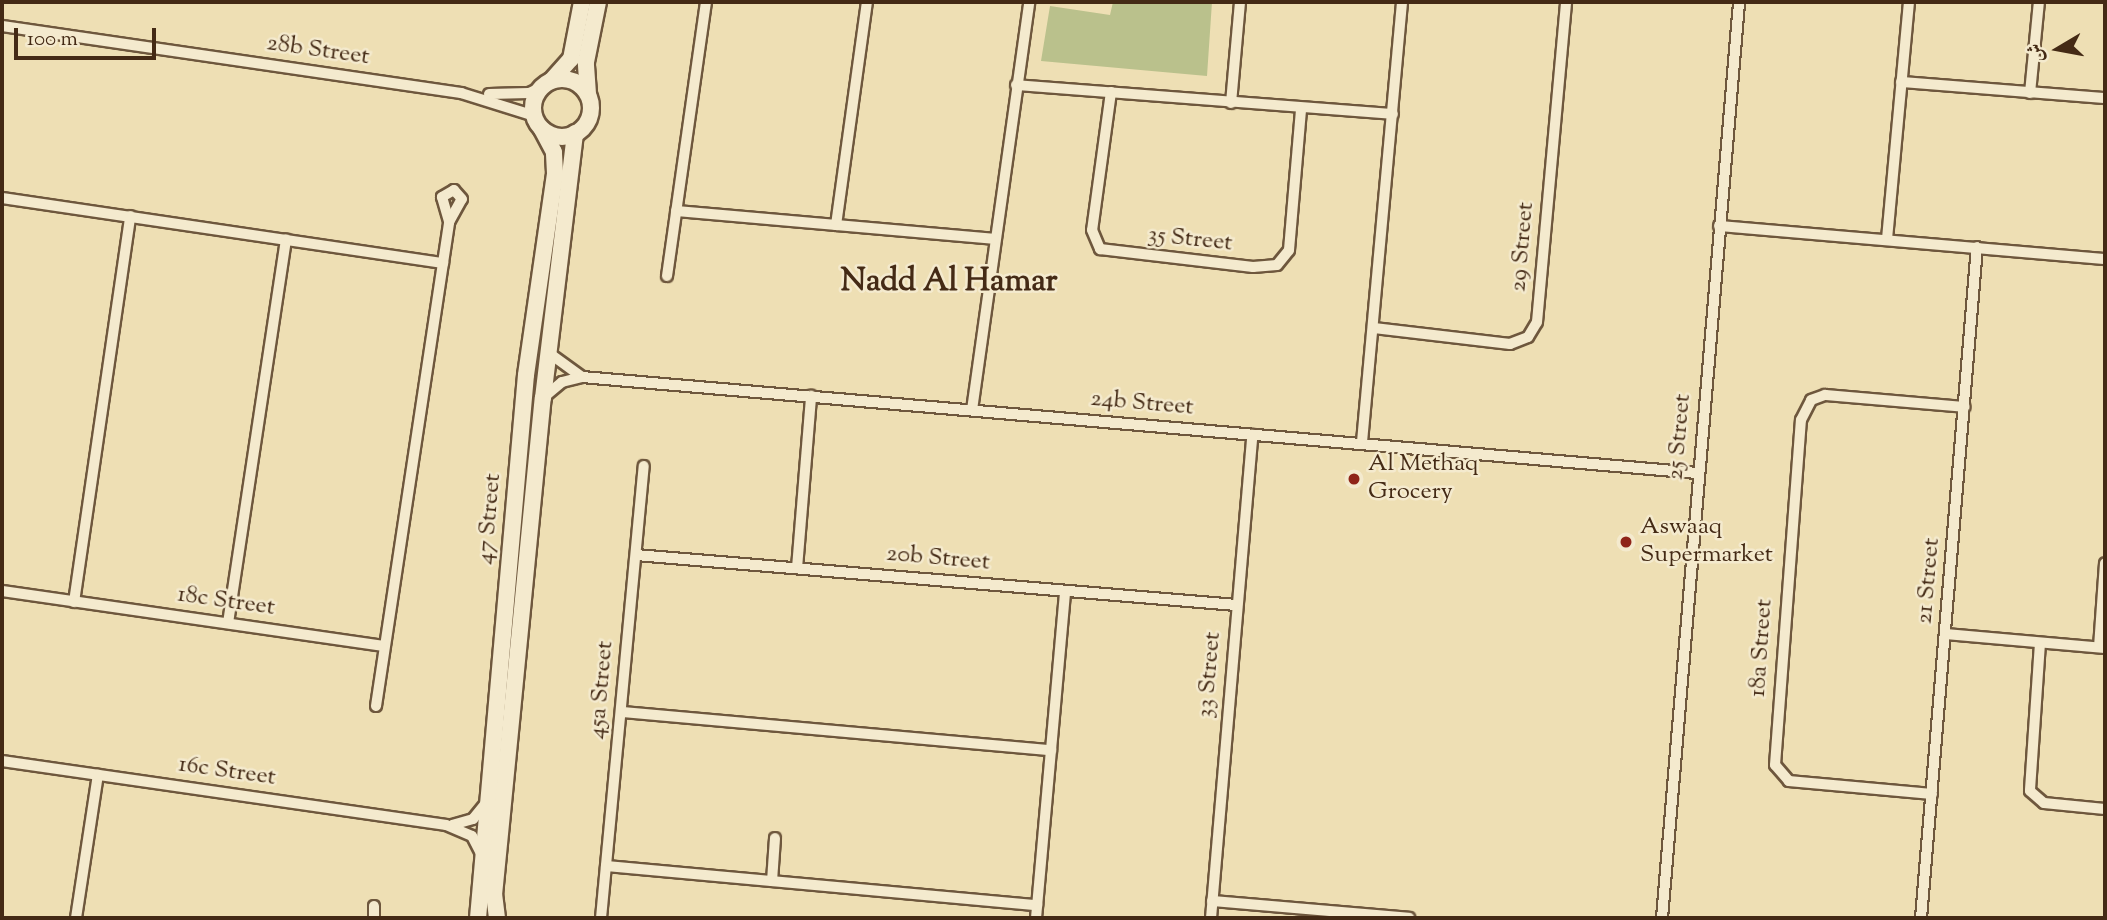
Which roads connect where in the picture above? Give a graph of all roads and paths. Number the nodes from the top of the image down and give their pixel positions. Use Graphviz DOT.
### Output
graph roads {
  1 [pos="582,2"];
  2 [pos="597,2"];
  3 [pos="706,2"];
  4 [pos="867,2"];
  5 [pos="1029,2"];
  6 [pos="1240,2"];
  7 [pos="1402,2"];
  8 [pos="1566,2"];
  9 [pos="1739,2"];
  10 [pos="1909,2"];
  11 [pos="2039,2"];
  12 [pos="2,26"];
  13 [pos="1902,82"];
  14 [pos="544,85"];
  15 [pos="1016,85"];
  16 [pos="1111,92"];
  17 [pos="461,93"];
  18 [pos="2030,93"];
  19 [pos="588,94"];
  20 [pos="2105,98"];
  21 [pos="1231,103"];
  22 [pos="1301,110"];
  23 [pos="1393,114"];
  24 [pos="538,123"];
  25 [pos="575,134"];
  26 [pos="2,198"];
  27 [pos="677,211"];
  28 [pos="130,216"];
  29 [pos="449,222"];
  30 [pos="836,225"];
  31 [pos="1719,226"];
  32 [pos="286,239"];
  33 [pos="994,239"];
  34 [pos="1887,239"];
  35 [pos="1977,247"];
  36 [pos="2105,259"];
  37 [pos="443,262"];
  38 [pos="667,276"];
  39 [pos="1374,328"];
  40 [pos="549,353"];
  41 [pos="582,377"];
  42 [pos="811,396"];
  43 [pos="543,398"];
  44 [pos="1964,407"];
  45 [pos="972,410"];
  46 [pos="1252,435"];
  47 [pos="1362,442"];
  48 [pos="644,466"];
  49 [pos="1698,473"];
  50 [pos="636,555"];
  51 [pos="2105,563"];
  52 [pos="797,568"];
  53 [pos="2,591"];
  54 [pos="1065,591"];
  55 [pos="74,602"];
  56 [pos="1237,605"];
  57 [pos="228,623"];
  58 [pos="1945,634"];
  59 [pos="2040,643"];
  60 [pos="384,646"];
  61 [pos="2102,648"];
  62 [pos="376,706"];
  63 [pos="622,712"];
  64 [pos="1051,750"];
  65 [pos="2,761"];
  66 [pos="98,775"];
  67 [pos="1932,794"];
  68 [pos="487,799"];
  69 [pos="2105,809"];
  70 [pos="446,825"];
  71 [pos="775,838"];
  72 [pos="482,857"];
  73 [pos="606,866"];
  74 [pos="772,881"];
  75 [pos="1212,901"];
  76 [pos="1037,905"];
  77 [pos="374,906"];
  78 [pos="76,918"];
  79 [pos="373,918"];
  80 [pos="478,918"];
  81 [pos="497,918"];
  82 [pos="601,918"];
  83 [pos="1036,918"];
  84 [pos="1211,918"];
  85 [pos="1409,918"];
  86 [pos="1662,918"];
  87 [pos="1921,918"];
  1 -- 14 [label="street"];
  2 -- 19 [label="street"];
  3 -- 27 [label="street"];
  4 -- 30 [label="street"];
  5 -- 15 [label="street"];
  6 -- 21 [label="street"];
  7 -- 23 [label="street"];
  8 -- 39 [label="street, 29 Street"];
  9 -- 31 [label="street, 25 Street"];
  10 -- 13 [label="street"];
  11 -- 18 [label="street"];
  12 -- 17 [label="street, 28b Street"];
  13 -- 18 [label="street"];
  13 -- 34 [label="street"];
  14 -- 17 [label="street, 28b Street"];
  14 -- 19 [label="street"];
  14 -- 24 [label="street"];
  15 -- 16 [label="street"];
  15 -- 33 [label="street"];
  16 -- 21 [label="street"];
  16 -- 22 [label="street, 35 Street"];
  17 -- 24 [label="street, 28b Street"];
  18 -- 20 [label="street"];
  19 -- 25 [label="street"];
  21 -- 22 [label="street"];
  22 -- 23 [label="street"];
  23 -- 39 [label="street"];
  24 -- 25 [label="street"];
  24 -- 68 [label="street, 47 Street"];
  25 -- 40 [label="street, 47 Street"];
  26 -- 28 [label="street"];
  27 -- 30 [label="street"];
  27 -- 38 [label="street"];
  28 -- 32 [label="street"];
  28 -- 55 [label="street"];
  29 -- 37 [label="street"];
  30 -- 33 [label="street"];
  31 -- 34 [label="street"];
  31 -- 49 [label="street, 25 Street"];
  32 -- 37 [label="street"];
  32 -- 57 [label="street"];
  33 -- 45 [label="street"];
  34 -- 35 [label="street"];
  35 -- 36 [label="street"];
  35 -- 44 [label="street, 21 Street"];
  37 -- 60 [label="street"];
  39 -- 47 [label="street"];
  40 -- 41 [label="street"];
  40 -- 43 [label="street, 47 Street"];
  41 -- 42 [label="street, 24b Street"];
  41 -- 43 [label="street, 24b Street"];
  42 -- 45 [label="street, 24b Street"];
  42 -- 52 [label="street"];
  43 -- 81 [label="street, 47 Street"];
  44 -- 58 [label="street, 21 Street"];
  44 -- 67 [label="street, 18a Street"];
  45 -- 46 [label="street, 24b Street"];
  46 -- 47 [label="street, 24b Street"];
  46 -- 56 [label="street, 33 Street"];
  47 -- 49 [label="street, 24b Street"];
  48 -- 50 [label="street, 45a Street"];
  49 -- 86 [label="street, 25 Street"];
  50 -- 52 [label="street, 20b Street"];
  50 -- 63 [label="street, 45a Street"];
  51 -- 61 [label="street"];
  52 -- 54 [label="street, 20b Street"];
  53 -- 55 [label="street, 18c Street"];
  54 -- 56 [label="street, 20b Street"];
  54 -- 64 [label="street"];
  55 -- 57 [label="street, 18c Street"];
  56 -- 75 [label="street, 33 Street"];
  57 -- 60 [label="street, 18c Street"];
  58 -- 59 [label="street"];
  58 -- 67 [label="street, 21 Street"];
  59 -- 61 [label="street"];
  59 -- 69 [label="street"];
  60 -- 62 [label="street"];
  63 -- 64 [label="street"];
  63 -- 73 [label="street, 45a Street"];
  64 -- 76 [label="street"];
  65 -- 66 [label="street, 16c Street"];
  66 -- 70 [label="street, 16c Street"];
  66 -- 78 [label="street"];
  67 -- 87 [label="street, 21 Street"];
  68 -- 70 [label="street, 16c Street"];
  68 -- 72 [label="street, 47 Street"];
  70 -- 72 [label="street, 16c Street"];
  71 -- 74 [label="street"];
  72 -- 80 [label="street, 47 Street"];
  73 -- 74 [label="street"];
  73 -- 82 [label="street, 45a Street"];
  74 -- 76 [label="street"];
  75 -- 84 [label="street, 33 Street"];
  75 -- 85 [label="street"];
  76 -- 83 [label="street"];
  77 -- 79 [label="street"];
}
